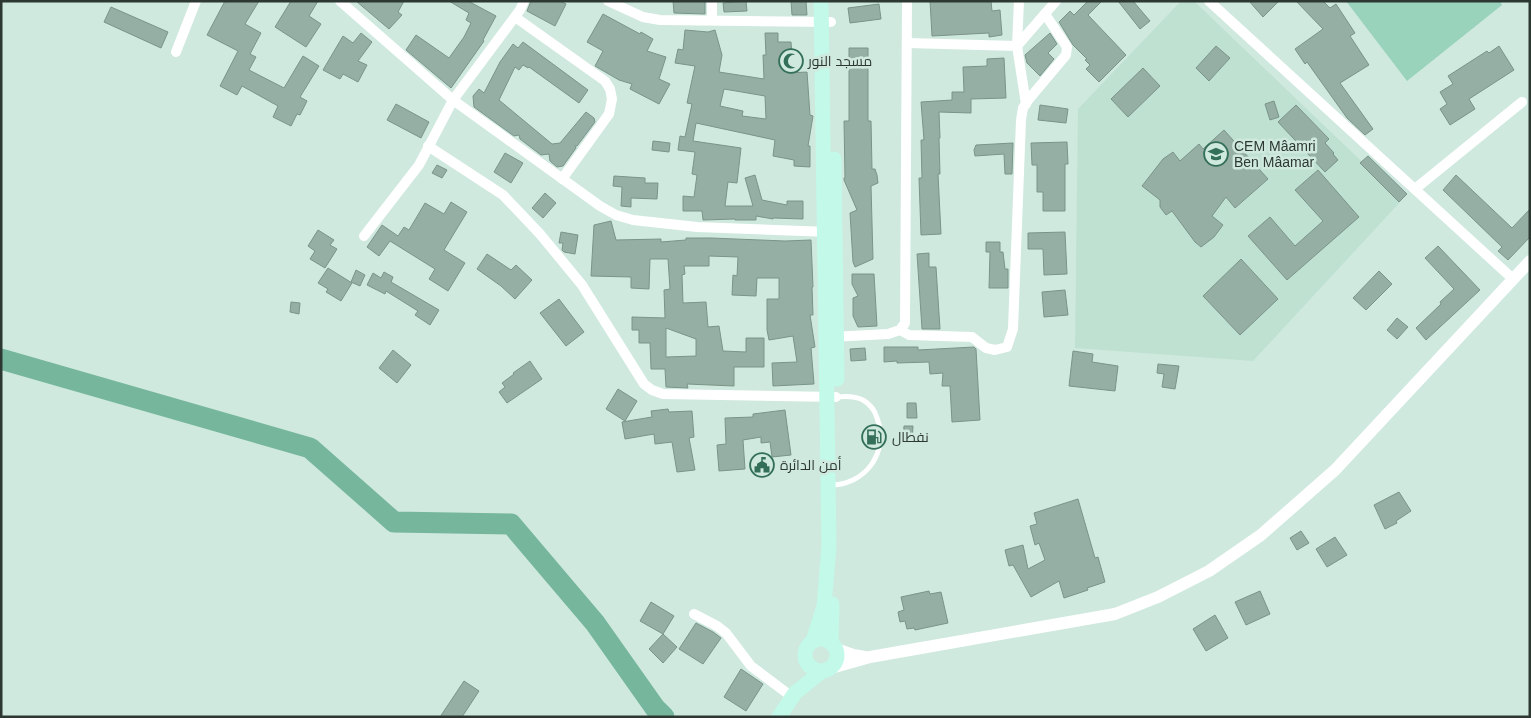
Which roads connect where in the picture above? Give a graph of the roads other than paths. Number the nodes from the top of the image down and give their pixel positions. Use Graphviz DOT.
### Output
graph roads {
  1 [pos="196,1"];
  2 [pos="340,1"];
  3 [pos="524,1"];
  4 [pos="608,1"];
  5 [pos="633,1"];
  6 [pos="712,1"];
  7 [pos="821,1"];
  8 [pos="831,1"];
  9 [pos="907,1"];
  10 [pos="1019,1"];
  11 [pos="1056,1"];
  12 [pos="1209,1"];
  13 [pos="633,13"];
  14 [pos="1045,14"];
  15 [pos="515,17"];
  16 [pos="712,20"];
  17 [pos="826,22"];
  18 [pos="906,43"];
  19 [pos="1017,46"];
  20 [pos="176,52"];
  21 [pos="453,100"];
  22 [pos="1522,102"];
  23 [pos="1026,104"];
  24 [pos="428,146"];
  25 [pos="562,179"];
  26 [pos="1415,188"];
  27 [pos="830,232"];
  28 [pos="364,236"];
  29 [pos="1530,260"];
  30 [pos="1513,279"];
  31 [pos="900,330"];
  32 [pos="831,338"];
  33 [pos="832,397"];
  34 [pos="832,486"];
  35 [pos="831,575"];
  36 [pos="694,614"];
  37 [pos="813,641"];
  38 [pos="833,646"];
  39 [pos="870,657"];
  40 [pos="806,660"];
  41 [pos="826,670"];
  42 [pos="794,695"];
  43 [pos="779,717"];
  1 -- 20 [label="street"];
  2 -- 21 [label="street"];
  3 -- 15 [label="street"];
  4 -- 13 [label="street"];
  5 -- 13 [label="street"];
  6 -- 16 [label="street"];
  7 -- 17 [label="main road"];
  8 -- 17 [label="main road"];
  9 -- 18 [label="street"];
  10 -- 19 [label="street"];
  11 -- 14 [label="street"];
  12 -- 26 [label="street"];
  13 -- 16 [label="street"];
  14 -- 19 [label="street"];
  14 -- 23 [label="street"];
  15 -- 21 [label="street"];
  15 -- 25 [label="street"];
  16 -- 17 [label="street"];
  17 -- 27 [label="main road"];
  18 -- 19 [label="street"];
  18 -- 31 [label="street"];
  19 -- 23 [label="street"];
  21 -- 24 [label="street"];
  21 -- 25 [label="street"];
  22 -- 26 [label="street"];
  23 -- 31 [label="street"];
  24 -- 28 [label="street"];
  24 -- 33 [label="street"];
  25 -- 27 [label="street"];
  26 -- 30 [label="street"];
  27 -- 32 [label="main road"];
  29 -- 30 [label="street"];
  30 -- 39 [label="street"];
  31 -- 32 [label="street"];
  32 -- 33 [label="main road"];
  33 -- 34 [label="main road"];
  33 -- 34 [label="lane"];
  34 -- 35 [label="main road"];
  35 -- 37 [label="main road"];
  35 -- 38 [label="main road"];
  36 -- 42 [label="street"];
  37 -- 38 [label="main road"];
  37 -- 40 [label="main road"];
  38 -- 39 [label="street"];
  38 -- 41 [label="main road"];
  39 -- 41 [label="street"];
  40 -- 41 [label="main road"];
  40 -- 42 [label="main road"];
  41 -- 42 [label="main road"];
  42 -- 43 [label="main road"];
}
